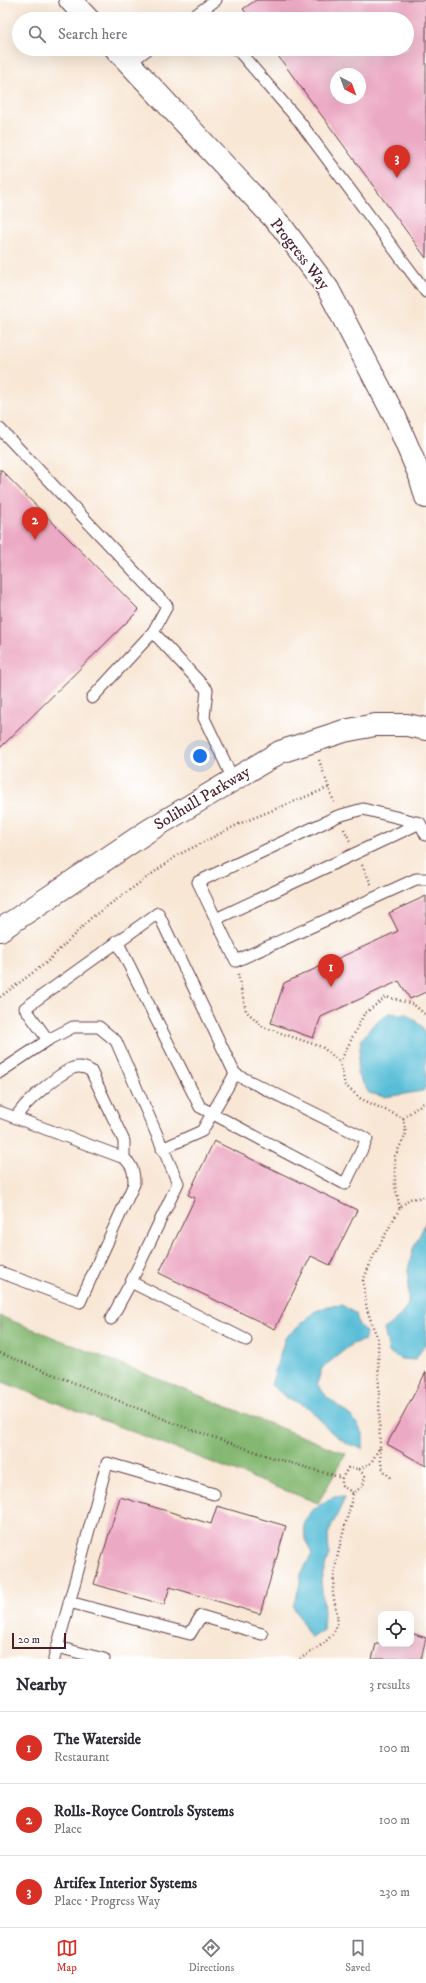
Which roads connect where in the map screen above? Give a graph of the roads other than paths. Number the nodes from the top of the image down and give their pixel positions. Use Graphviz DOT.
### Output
graph roads {
  1 [pos="70,0"];
  2 [pos="216,0"];
  3 [pos="202,10"];
  4 [pos="81,12"];
  5 [pos="199,12"];
  6 [pos="122,56"];
  7 [pos="243,56"];
  8 [pos="426,292"];
  9 [pos="0,429"];
  10 [pos="426,497"];
  11 [pos="153,632"];
  12 [pos="92,698"];
  13 [pos="426,729"];
  14 [pos="233,779"];
  15 [pos="420,824"];
  16 [pos="426,836"];
  17 [pos="426,879"];
  18 [pos="216,919"];
  19 [pos="0,930"];
  20 [pos="117,941"];
  21 [pos="48,1040"];
  22 [pos="0,1072"];
  23 [pos="235,1074"];
  24 [pos="0,1112"];
  25 [pos="212,1114"];
  26 [pos="16,1118"];
  27 [pos="162,1149"];
  28 [pos="124,1158"];
  29 [pos="0,1272"];
  30 [pos="131,1282"];
  31 [pos="111,1319"];
  32 [pos="246,1340"];
  33 [pos="214,1494"];
  34 [pos="69,1602"];
  35 [pos="262,1634"];
  36 [pos="57,1647"];
  37 [pos="54,1659"];
  38 [pos="104,1659"];
  1 -- 4 [label="street"];
  2 -- 3 [label="lane"];
  3 -- 5 [label="lane"];
  6 -- 10 [label="street, Progress Way"];
  7 -- 8 [label="lane"];
  9 -- 11 [label="lane"];
  11 -- 12 [label="lane"];
  11 -- 14 [label="lane"];
  13 -- 14 [label="street, Solihull Parkway"];
  14 -- 19 [label="street, Solihull Parkway"];
  15 -- 16 [label="lane"];
  15 -- 18 [label="lane"];
  15 -- 18 [label="lane"];
  17 -- 18 [label="lane"];
  20 -- 21 [label="lane"];
  20 -- 23 [label="lane"];
  20 -- 25 [label="lane"];
  21 -- 22 [label="lane"];
  21 -- 27 [label="lane"];
  23 -- 25 [label="lane"];
  23 -- 25 [label="lane"];
  24 -- 26 [label="lane"];
  25 -- 27 [label="lane"];
  26 -- 28 [label="lane"];
  26 -- 28 [label="lane"];
  27 -- 30 [label="lane"];
  28 -- 29 [label="lane"];
  30 -- 31 [label="lane"];
  30 -- 32 [label="lane"];
  33 -- 34 [label="lane"];
  34 -- 35 [label="lane"];
  34 -- 36 [label="lane"];
  36 -- 37 [label="lane"];
  36 -- 38 [label="lane"];
}
